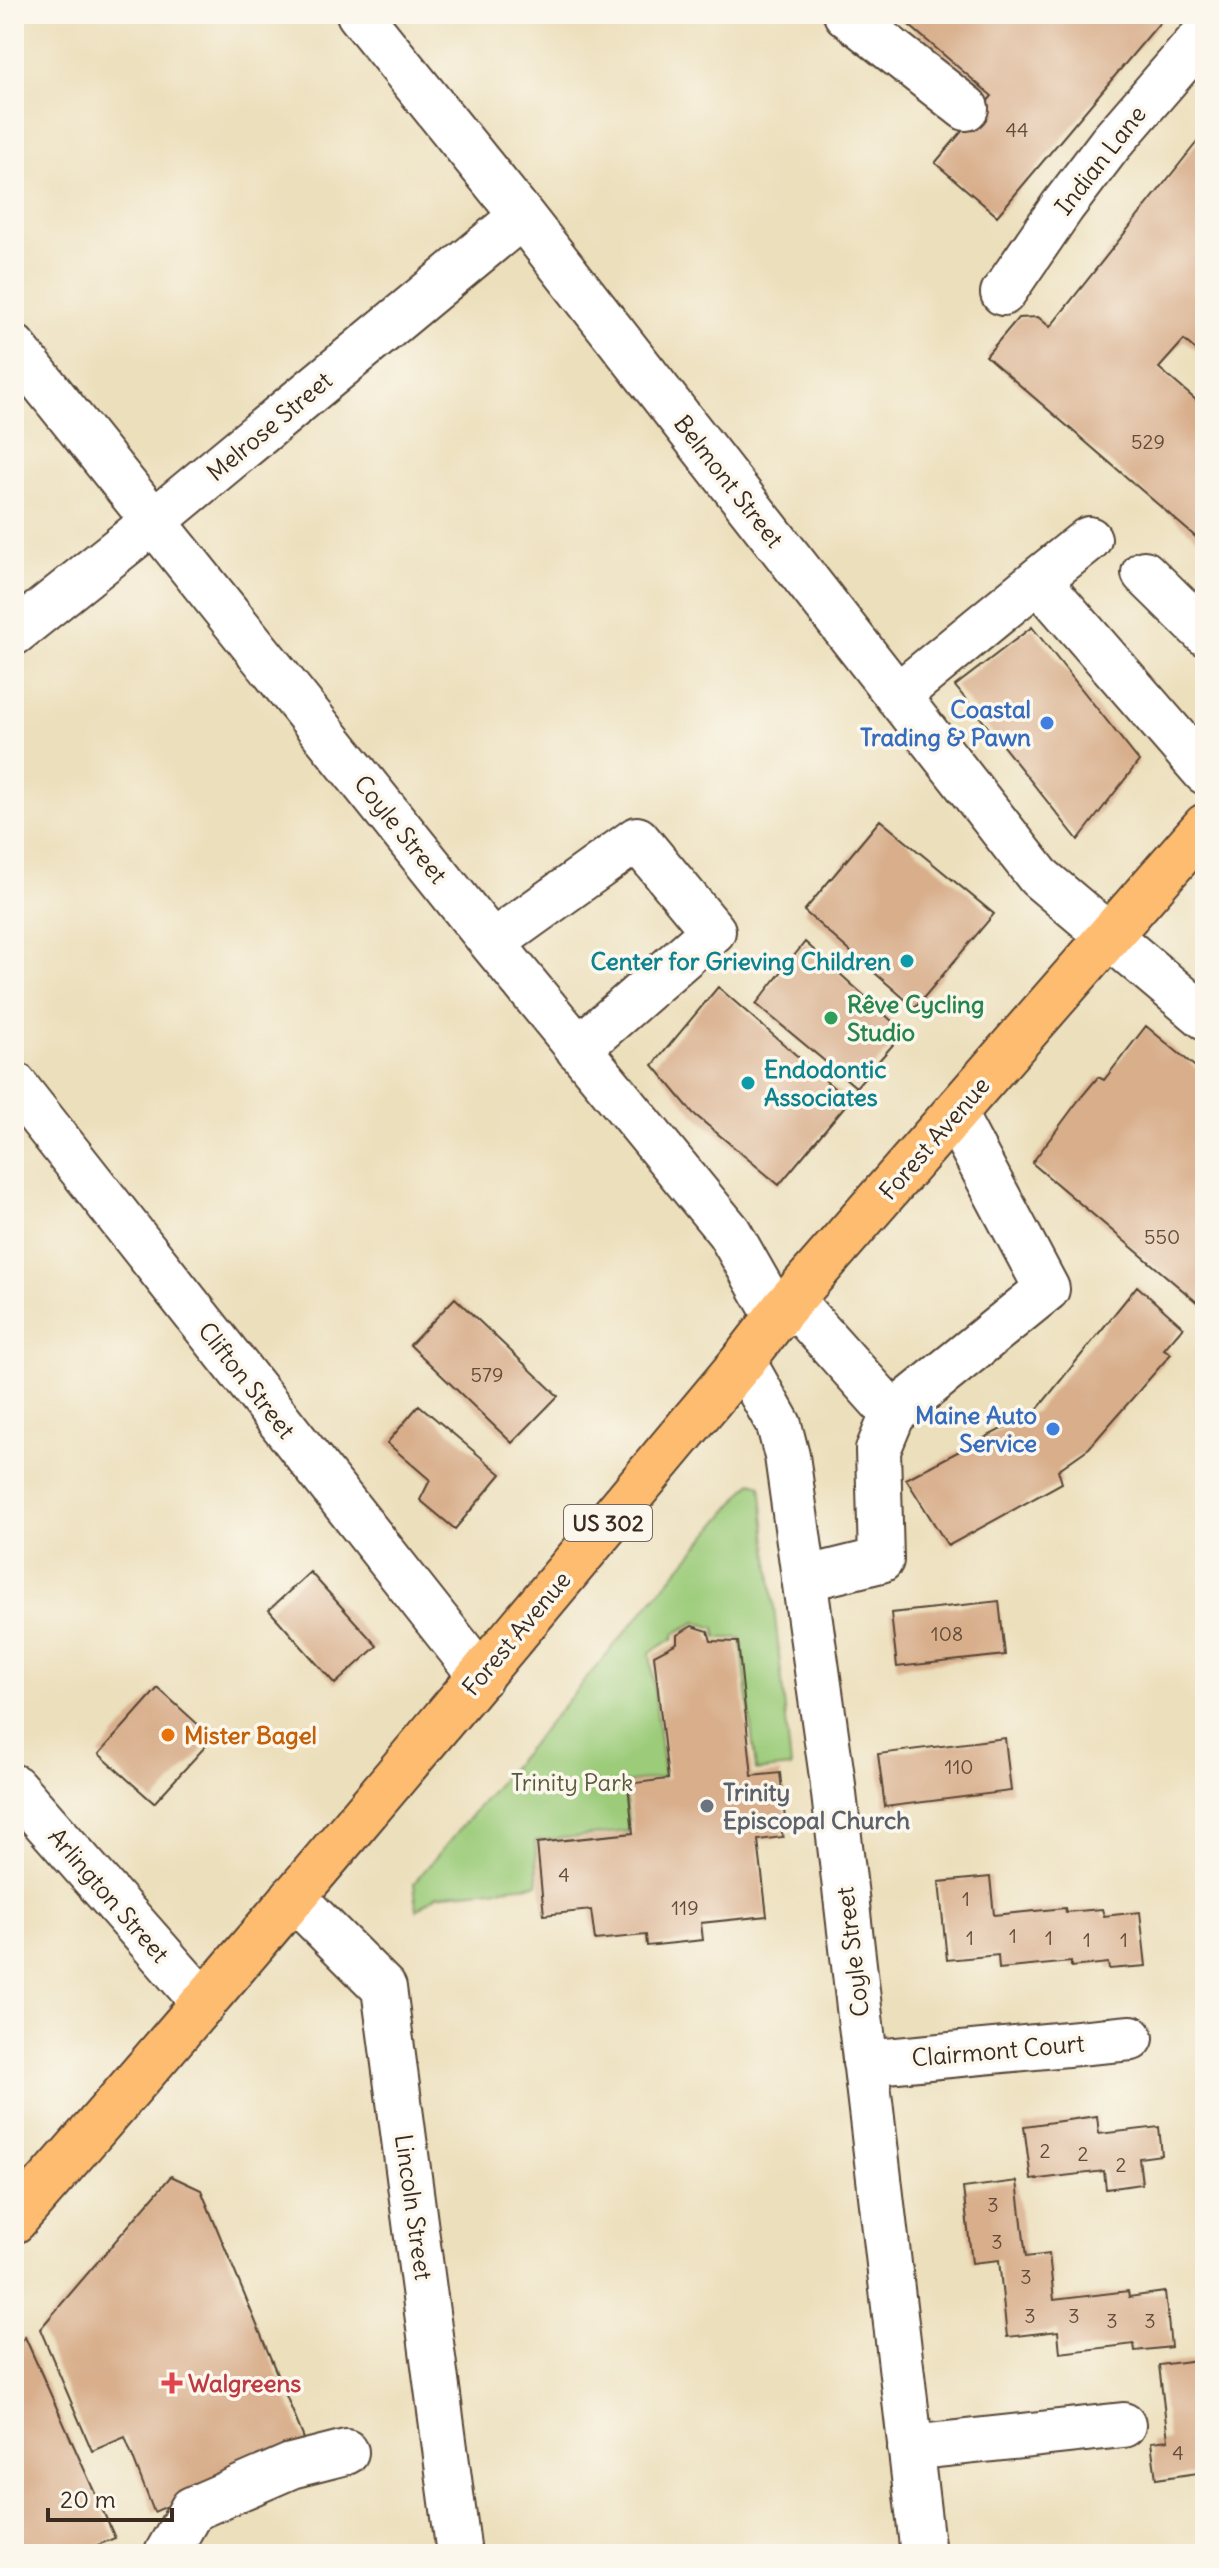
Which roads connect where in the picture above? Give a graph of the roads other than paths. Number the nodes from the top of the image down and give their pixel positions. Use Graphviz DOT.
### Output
graph roads {
  1 [pos="359,14"];
  2 [pos="846,14"];
  3 [pos="1205,34"];
  4 [pos="966,108"];
  5 [pos="522,216"];
  6 [pos="1003,293"];
  7 [pos="14,347"];
  8 [pos="153,522"];
  9 [pos="1089,539"];
  10 [pos="1144,573"];
  11 [pos="1038,580"];
  12 [pos="14,633"];
  13 [pos="1205,633"];
  14 [pos="897,696"];
  15 [pos="1205,772"];
  16 [pos="1205,826"];
  17 [pos="1109,938"];
  18 [pos="492,943"];
  19 [pos="1205,1017"];
  20 [pos="578,1049"];
  21 [pos="14,1084"];
  22 [pos="954,1114"];
  23 [pos="785,1309"];
  24 [pos="743,1361"];
  25 [pos="893,1414"];
  26 [pos="804,1579"];
  27 [pos="481,1676"];
  28 [pos="14,1787"];
  29 [pos="293,1897"];
  30 [pos="204,2003"];
  31 [pos="1131,2038"];
  32 [pos="865,2063"];
  33 [pos="14,2221"];
  34 [pos="1123,2425"];
  35 [pos="910,2448"];
  36 [pos="346,2452"];
  37 [pos="167,2553"];
  38 [pos="459,2554"];
  39 [pos="923,2554"];
  1 -- 5 [label="street, Belmont Street"];
  2 -- 4 [label="street"];
  3 -- 6 [label="street, Indian Lane"];
  5 -- 8 [label="street, Melrose Street"];
  5 -- 14 [label="street, Belmont Street"];
  7 -- 8 [label="street, Coyle Street"];
  8 -- 12 [label="street, Melrose Street"];
  8 -- 18 [label="street, Coyle Street"];
  9 -- 11 [label="street"];
  10 -- 13 [label="street"];
  11 -- 14 [label="street"];
  11 -- 15 [label="street"];
  14 -- 17 [label="street, Belmont Street"];
  16 -- 17 [label="highway, Forest Avenue / US 302"];
  17 -- 19 [label="street, Belmont Street"];
  17 -- 22 [label="highway, Forest Avenue / US 302"];
  18 -- 20 [label="street, Coyle Street"];
  18 -- 20 [label="street"];
  20 -- 23 [label="street, Coyle Street"];
  21 -- 27 [label="street, Clifton Street"];
  22 -- 23 [label="highway, Forest Avenue / US 302"];
  22 -- 25 [label="street"];
  23 -- 24 [label="highway, Forest Avenue / US 302"];
  23 -- 25 [label="street, Coyle Street"];
  24 -- 26 [label="street, Coyle Street"];
  24 -- 27 [label="highway, Forest Avenue / US 302"];
  25 -- 26 [label="street"];
  26 -- 32 [label="street, Coyle Street"];
  27 -- 29 [label="highway, Forest Avenue / US 302"];
  28 -- 30 [label="street, Arlington Street"];
  29 -- 30 [label="highway, Forest Avenue / US 302"];
  29 -- 38 [label="street, Lincoln Street"];
  30 -- 33 [label="highway, Forest Avenue / US 302"];
  31 -- 32 [label="street, Clairmont Court"];
  32 -- 35 [label="street, Coyle Street"];
  34 -- 35 [label="street"];
  35 -- 39 [label="street, Coyle Street"];
  36 -- 37 [label="street"];
}
